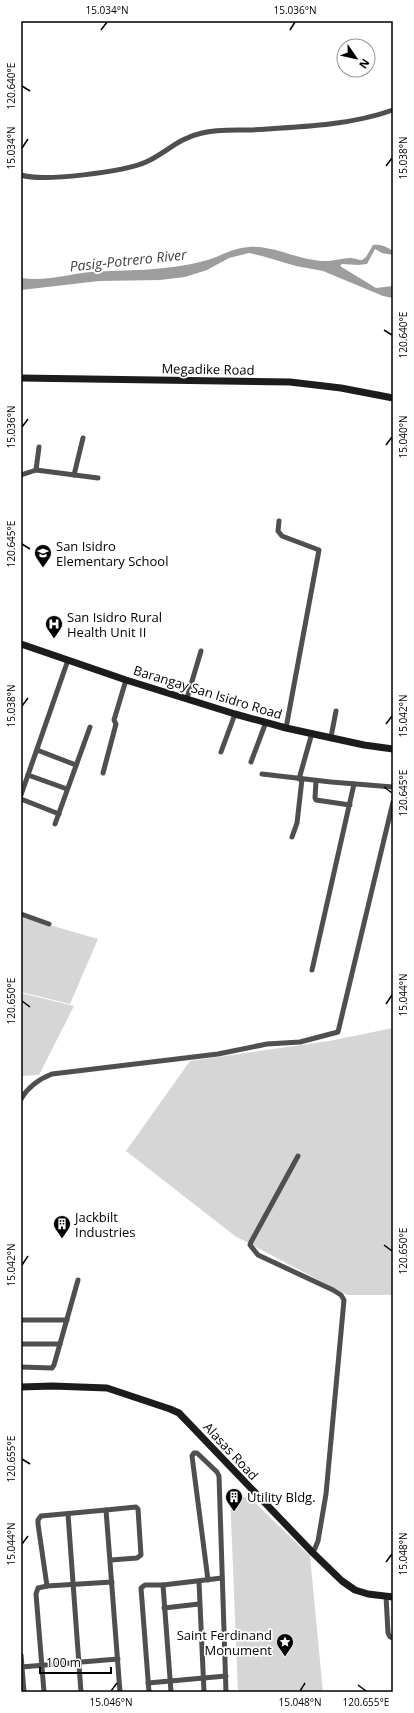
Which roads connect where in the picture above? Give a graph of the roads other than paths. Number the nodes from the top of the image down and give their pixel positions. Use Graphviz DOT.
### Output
graph roads {
  1 [pos="393,110"];
  2 [pos="21,175"];
  3 [pos="21,378"];
  4 [pos="393,398"];
  5 [pos="83,438"];
  6 [pos="39,447"];
  7 [pos="36,470"];
  8 [pos="21,475"];
  9 [pos="74,475"];
  10 [pos="98,478"];
  11 [pos="279,521"];
  12 [pos="21,644"];
  13 [pos="201,651"];
  14 [pos="68,660"];
  15 [pos="126,680"];
  16 [pos="187,698"];
  17 [pos="336,711"];
  18 [pos="235,714"];
  19 [pos="266,722"];
  20 [pos="90,727"];
  21 [pos="286,728"];
  22 [pos="312,733"];
  23 [pos="331,737"];
  24 [pos="393,749"];
  25 [pos="37,750"];
  26 [pos="221,752"];
  27 [pos="251,762"];
  28 [pos="76,765"];
  29 [pos="103,772"];
  30 [pos="262,774"];
  31 [pos="28,775"];
  32 [pos="301,779"];
  33 [pos="316,781"];
  34 [pos="354,784"];
  35 [pos="393,786"];
  36 [pos="67,790"];
  37 [pos="21,794"];
  38 [pos="21,799"];
  39 [pos="393,802"];
  40 [pos="350,805"];
  41 [pos="59,814"];
  42 [pos="55,824"];
  43 [pos="292,837"];
  44 [pos="21,914"];
  45 [pos="49,924"];
  46 [pos="312,970"];
  47 [pos="21,1099"];
  48 [pos="298,1156"];
  49 [pos="78,1280"];
  50 [pos="21,1320"];
  51 [pos="67,1320"];
  52 [pos="21,1344"];
  53 [pos="60,1344"];
  54 [pos="21,1367"];
  55 [pos="21,1387"];
  56 [pos="106,1510"];
  57 [pos="68,1514"];
  58 [pos="312,1553"];
  59 [pos="111,1560"];
  60 [pos="222,1578"];
  61 [pos="208,1580"];
  62 [pos="112,1582"];
  63 [pos="199,1582"];
  64 [pos="74,1585"];
  65 [pos="163,1585"];
  66 [pos="46,1586"];
  67 [pos="389,1597"];
  68 [pos="199,1604"];
  69 [pos="164,1608"];
  70 [pos="393,1638"];
  71 [pos="21,1655"];
  72 [pos="118,1658"];
  73 [pos="80,1661"];
  74 [pos="42,1665"];
  75 [pos="21,1667"];
  76 [pos="226,1676"];
  77 [pos="204,1678"];
  78 [pos="170,1682"];
  79 [pos="148,1683"];
  80 [pos="24,1692"];
  81 [pos="44,1692"];
  82 [pos="81,1692"];
  83 [pos="120,1692"];
  84 [pos="149,1692"];
  85 [pos="171,1692"];
  86 [pos="204,1692"];
  87 [pos="226,1692"];
  1 -- 2 [label="street"];
  3 -- 4 [label="street, Megadike Road"];
  5 -- 9 [label="street"];
  6 -- 7 [label="street"];
  7 -- 8 [label="street"];
  7 -- 9 [label="street"];
  9 -- 10 [label="street"];
  11 -- 21 [label="street"];
  12 -- 14 [label="street, Barangay San Isidro Road"];
  13 -- 16 [label="street"];
  14 -- 15 [label="street, Barangay San Isidro Road"];
  14 -- 25 [label="street"];
  15 -- 16 [label="street, Barangay San Isidro Road"];
  15 -- 29 [label="street"];
  16 -- 18 [label="street, Barangay San Isidro Road"];
  17 -- 23 [label="street"];
  18 -- 19 [label="street, Barangay San Isidro Road"];
  18 -- 26 [label="street"];
  19 -- 21 [label="street, Barangay San Isidro Road"];
  19 -- 27 [label="street"];
  20 -- 28 [label="street"];
  21 -- 22 [label="street, Barangay San Isidro Road"];
  22 -- 23 [label="street, Barangay San Isidro Road"];
  22 -- 32 [label="street"];
  23 -- 24 [label="street, Barangay San Isidro Road"];
  25 -- 28 [label="street"];
  25 -- 31 [label="street"];
  28 -- 36 [label="street"];
  30 -- 32 [label="street"];
  31 -- 36 [label="street"];
  31 -- 37 [label="street"];
  32 -- 33 [label="street"];
  32 -- 43 [label="street"];
  33 -- 34 [label="street"];
  33 -- 40 [label="street"];
  34 -- 35 [label="street"];
  34 -- 40 [label="street"];
  36 -- 41 [label="street"];
  38 -- 41 [label="street"];
  39 -- 47 [label="street"];
  40 -- 46 [label="street"];
  41 -- 42 [label="street"];
  44 -- 45 [label="street"];
  48 -- 58 [label="street"];
  49 -- 51 [label="street"];
  50 -- 51 [label="street"];
  51 -- 53 [label="street"];
  52 -- 53 [label="street"];
  53 -- 54 [label="street"];
  55 -- 58 [label="street, Alasas Road"];
  56 -- 57 [label="street"];
  56 -- 59 [label="street"];
  56 -- 59 [label="street"];
  57 -- 64 [label="street"];
  57 -- 66 [label="street"];
  58 -- 67 [label="street, Alasas Road"];
  59 -- 62 [label="street"];
  60 -- 61 [label="street"];
  60 -- 61 [label="street"];
  60 -- 76 [label="street"];
  61 -- 63 [label="street"];
  62 -- 64 [label="street"];
  62 -- 72 [label="street"];
  63 -- 65 [label="street"];
  63 -- 68 [label="street"];
  64 -- 66 [label="street"];
  64 -- 73 [label="street"];
  65 -- 69 [label="street"];
  65 -- 79 [label="street"];
  66 -- 74 [label="street"];
  67 -- 70 [label="street"];
  68 -- 69 [label="street"];
  68 -- 77 [label="street"];
  69 -- 78 [label="street"];
  71 -- 75 [label="street"];
  72 -- 73 [label="street"];
  72 -- 83 [label="street"];
  73 -- 74 [label="street"];
  73 -- 82 [label="street"];
  74 -- 75 [label="street"];
  74 -- 81 [label="street"];
  75 -- 80 [label="street"];
  76 -- 77 [label="street"];
  76 -- 87 [label="street"];
  77 -- 78 [label="street"];
  77 -- 86 [label="street"];
  78 -- 79 [label="street"];
  78 -- 85 [label="street"];
  79 -- 84 [label="street"];
}
